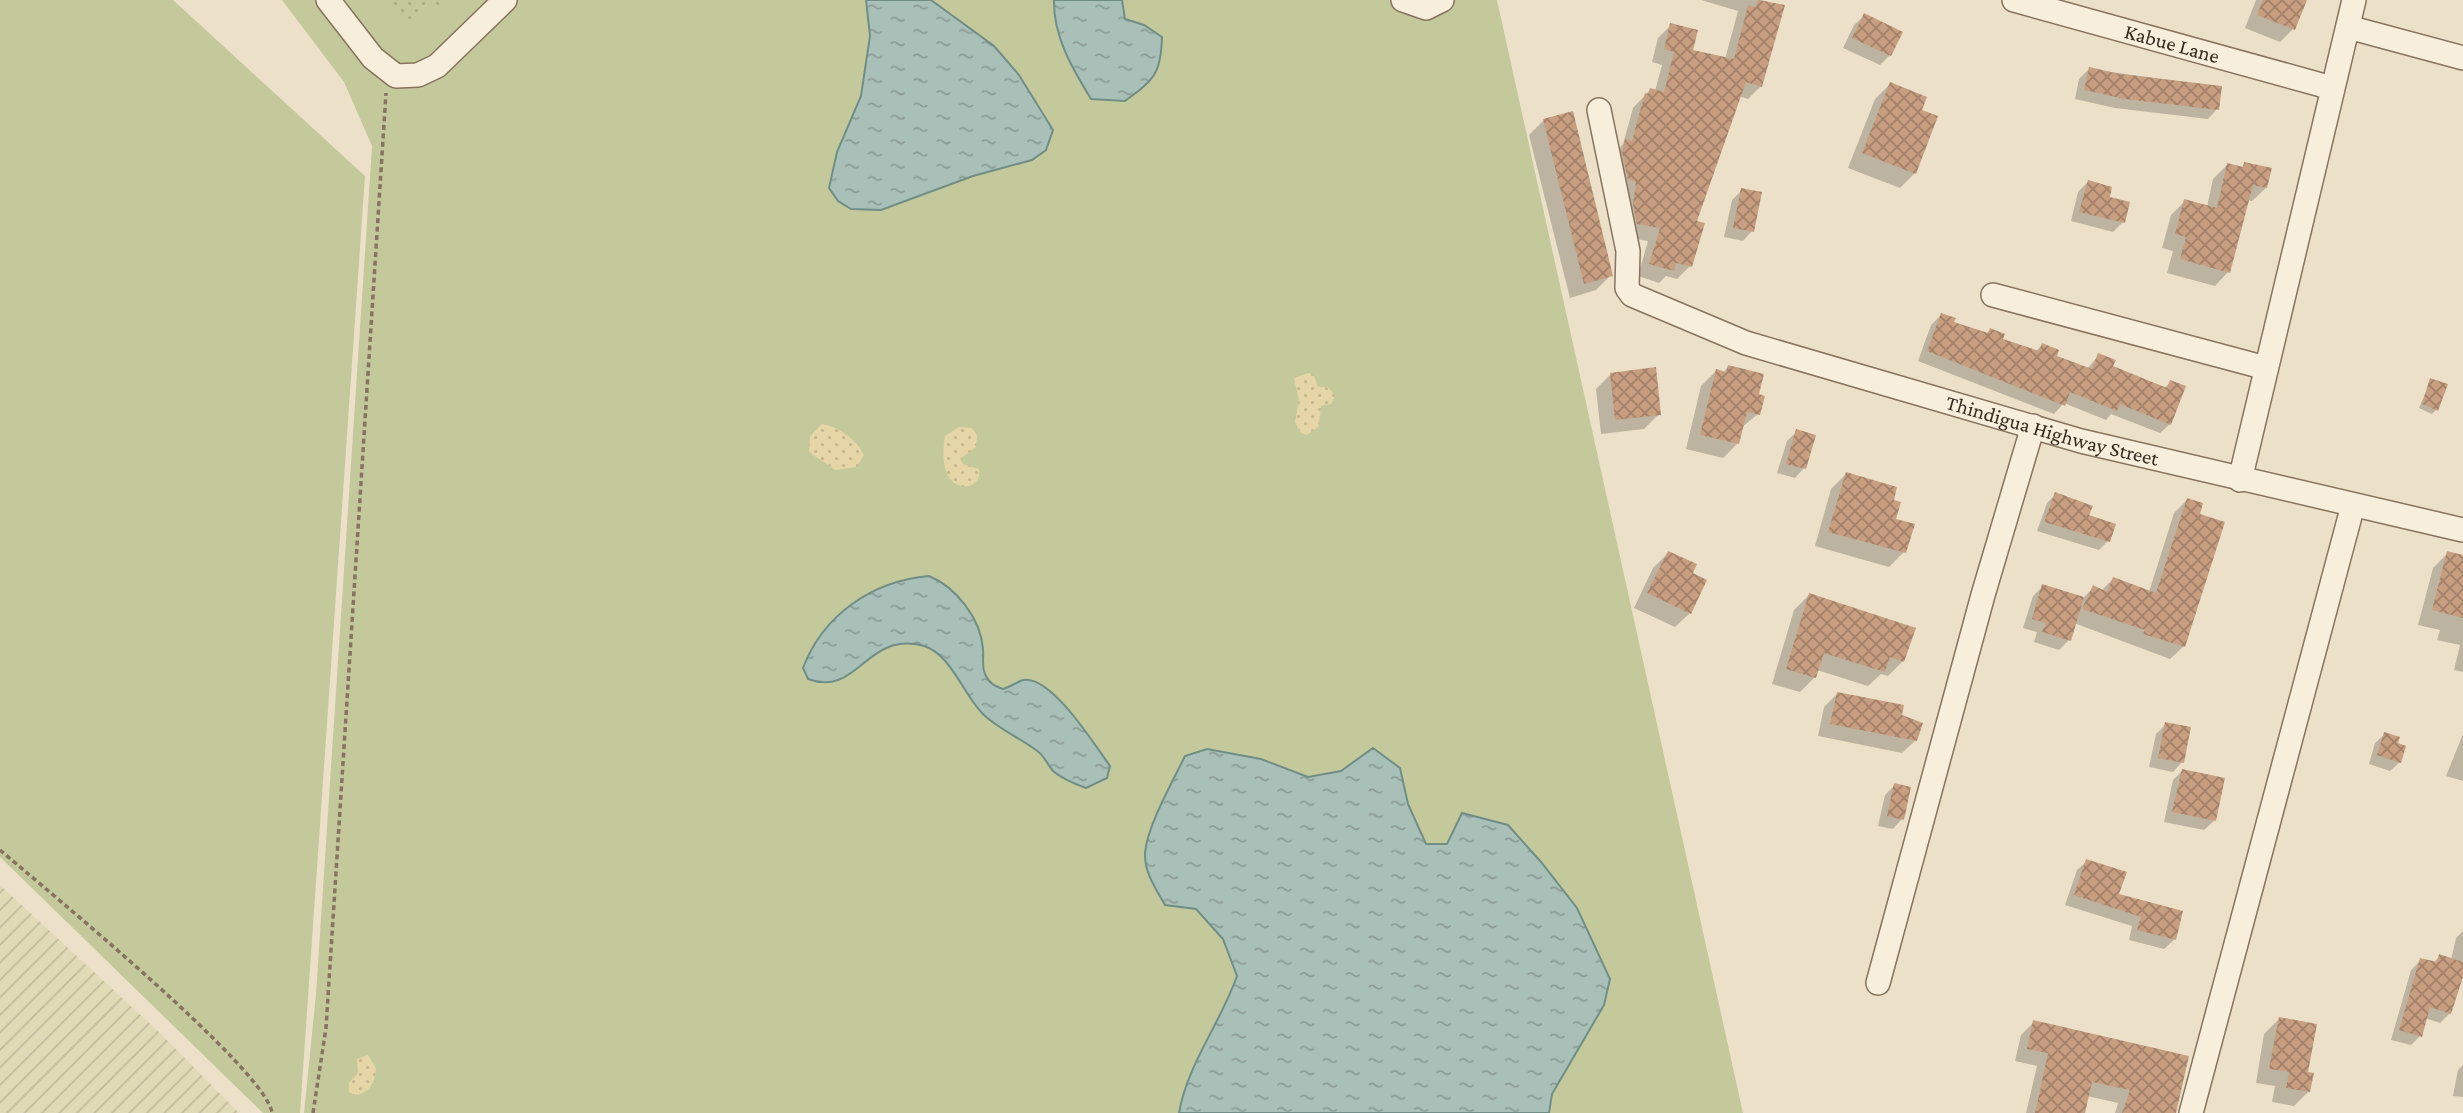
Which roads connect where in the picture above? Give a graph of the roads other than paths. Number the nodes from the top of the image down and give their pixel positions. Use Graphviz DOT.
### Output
graph roads {
  1 [pos="328,0"];
  2 [pos="505,0"];
  3 [pos="1403,0"];
  4 [pos="1442,0"];
  5 [pos="2014,0"];
  6 [pos="2354,0"];
  7 [pos="2347,27"];
  8 [pos="2463,58"];
  9 [pos="2332,88"];
  10 [pos="1599,110"];
  11 [pos="1993,295"];
  12 [pos="2266,368"];
  13 [pos="2033,426"];
  14 [pos="2240,480"];
  15 [pos="2353,505"];
  16 [pos="2463,530"];
  17 [pos="1878,983"];
  18 [pos="2191,1113"];
  1 -- 2 [label="street"];
  3 -- 4 [label="street"];
  5 -- 9 [label="street, Kabue Lane"];
  6 -- 7 [label="street"];
  7 -- 8 [label="street"];
  7 -- 9 [label="street"];
  9 -- 12 [label="street"];
  10 -- 13 [label="street, Thindigua Highway Street"];
  11 -- 12 [label="street"];
  12 -- 14 [label="street"];
  13 -- 14 [label="street, Thindigua Highway Street"];
  13 -- 17 [label="street"];
  14 -- 15 [label="street, Thindigua Highway Street"];
  15 -- 16 [label="street, Thindigua Highway Street"];
  15 -- 18 [label="street"];
}
